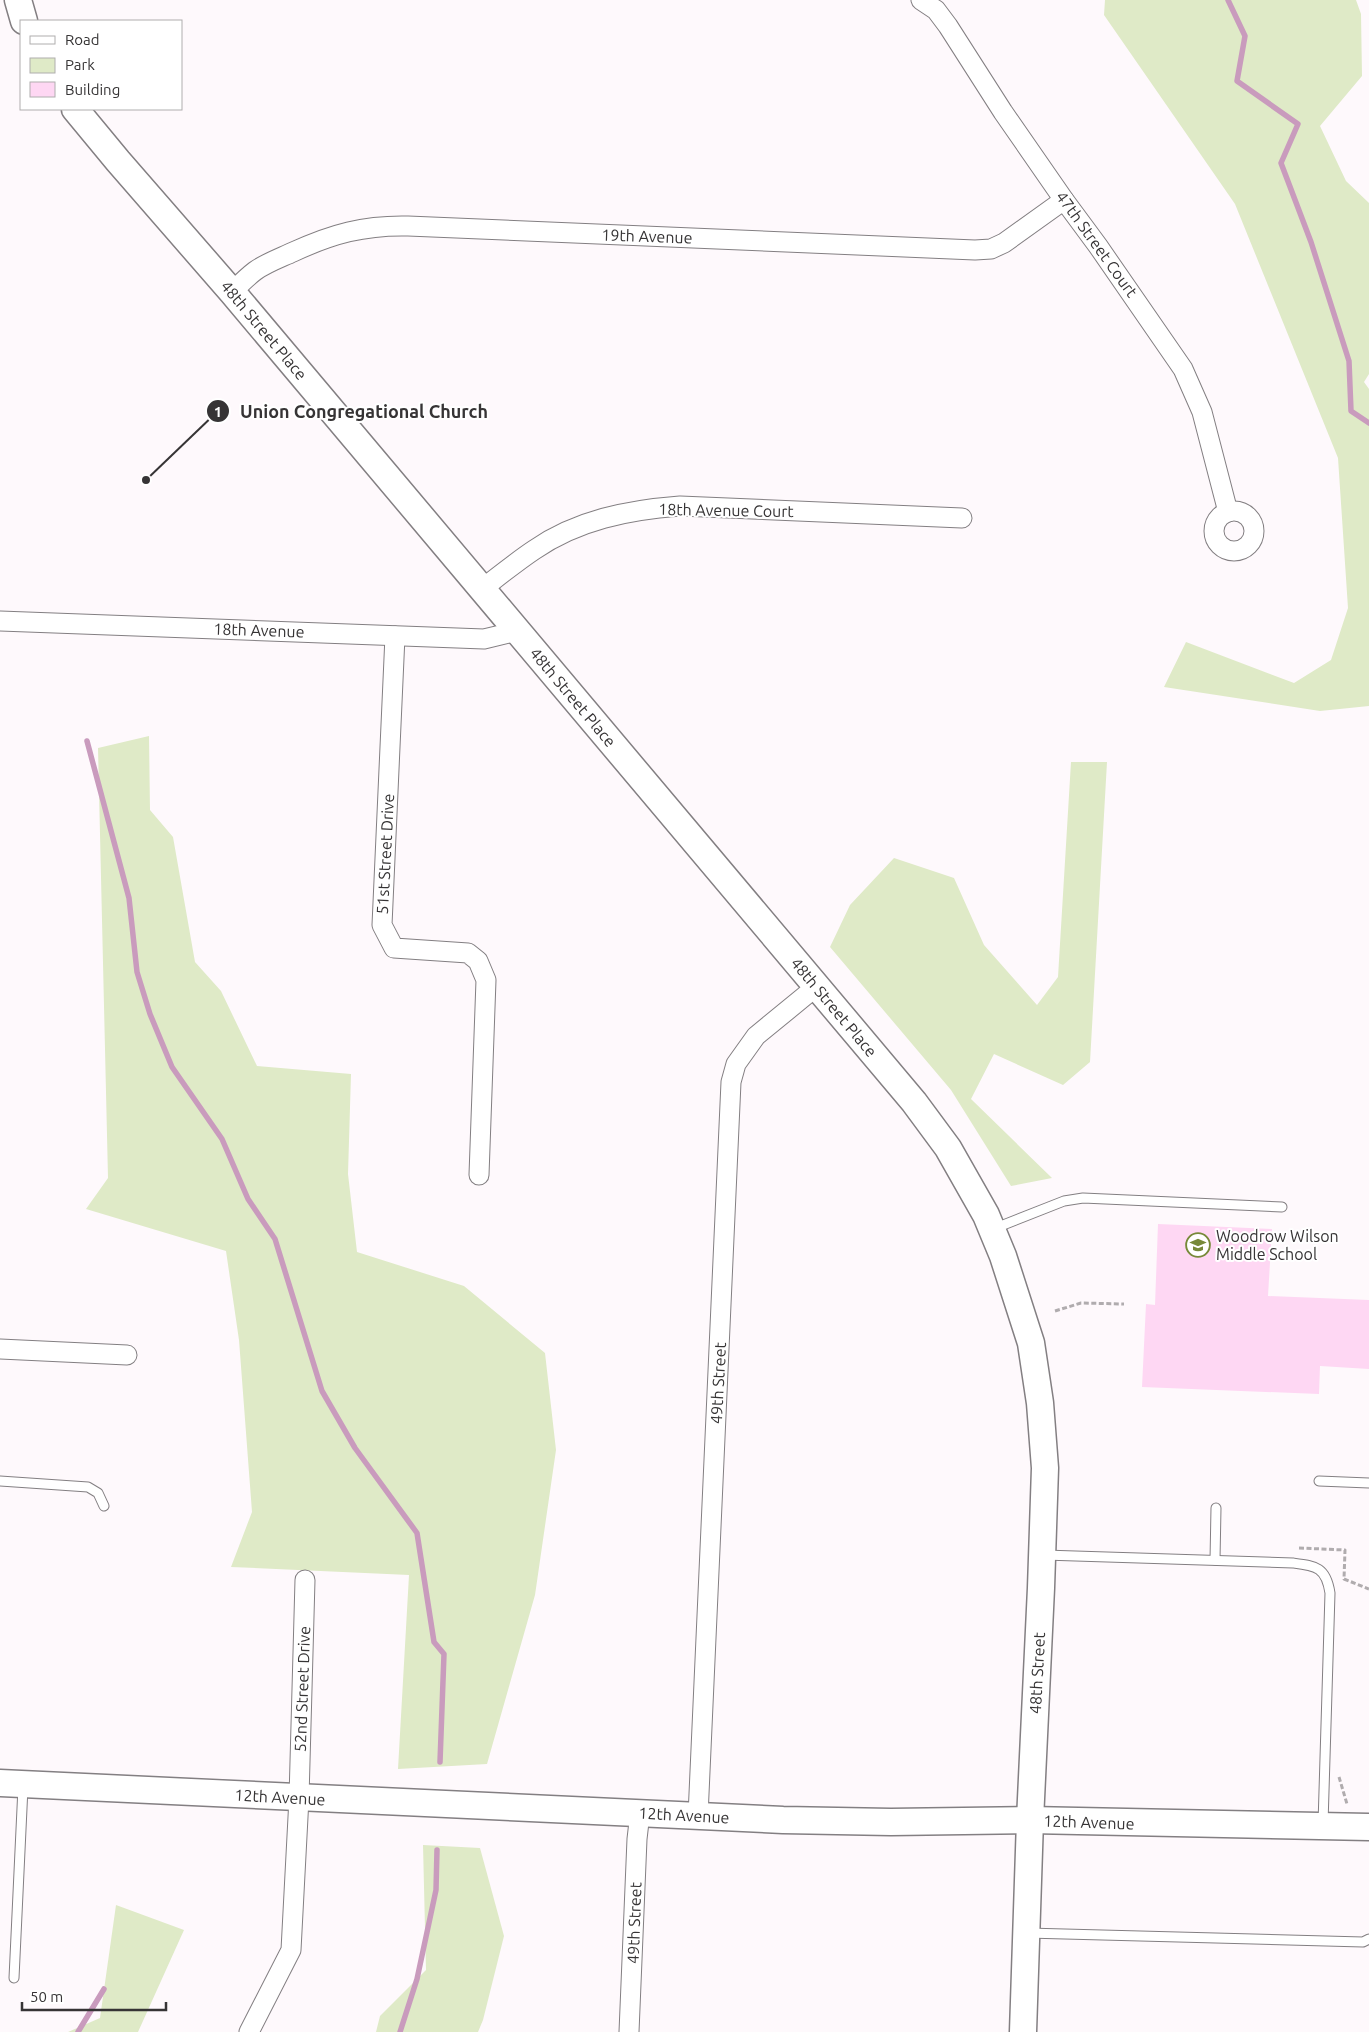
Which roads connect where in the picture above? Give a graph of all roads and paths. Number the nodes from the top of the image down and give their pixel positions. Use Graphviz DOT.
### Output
graph roads {
  1 [pos="921,0"];
  2 [pos="76,110"];
  3 [pos="1064,200"];
  4 [pos="232,292"];
  5 [pos="1228,512"];
  6 [pos="962,518"];
  7 [pos="482,589"];
  8 [pos="0,621"];
  9 [pos="517,631"];
  10 [pos="394,636"];
  11 [pos="816,986"];
  12 [pos="479,1175"];
  13 [pos="1282,1207"];
  14 [pos="992,1230"];
  15 [pos="1124,1304"];
  16 [pos="1055,1311"];
  17 [pos="1023,1316"];
  18 [pos="0,1349"];
  19 [pos="126,1355"];
  20 [pos="0,1481"];
  21 [pos="1319,1482"];
  22 [pos="1369,1484"];
  23 [pos="104,1506"];
  24 [pos="1216,1508"];
  25 [pos="1042,1555"];
  26 [pos="1215,1560"];
  27 [pos="305,1580"];
  28 [pos="12,1783"];
  29 [pos="299,1798"];
  30 [pos="640,1813"];
  31 [pos="698,1816"];
  32 [pos="1030,1820"];
  33 [pos="1323,1827"];
  34 [pos="1369,1827"];
  35 [pos="1026,1933"];
  36 [pos="1369,1939"];
  37 [pos="14,1978"];
  38 [pos="249,2032"];
  39 [pos="630,2032"];
  40 [pos="1023,2032"];
  1 -- 3 [label="street, 47th Street Court"];
  2 -- 4 [label="street, 48th Street Place"];
  3 -- 4 [label="street, 19th Avenue"];
  3 -- 5 [label="street, 47th Street Court"];
  4 -- 7 [label="street, 48th Street Place"];
  6 -- 7 [label="street, 18th Avenue Court"];
  7 -- 9 [label="street, 48th Street Place"];
  8 -- 10 [label="street, 18th Avenue"];
  9 -- 10 [label="street, 18th Avenue"];
  9 -- 11 [label="street, 48th Street Place"];
  10 -- 12 [label="street, 51st Street Drive"];
  11 -- 14 [label="street, 48th Street Place"];
  11 -- 31 [label="street, 49th Street"];
  13 -- 14 [label="lane"];
  14 -- 17 [label="street, 48th Street Place"];
  15 -- 16 [label="path"];
  17 -- 25 [label="street, 48th Street"];
  18 -- 19 [label="street"];
  20 -- 23 [label="lane"];
  21 -- 22 [label="lane"];
  24 -- 26 [label="lane"];
  25 -- 26 [label="lane"];
  25 -- 32 [label="street, 48th Street"];
  26 -- 33 [label="lane"];
  27 -- 29 [label="street, 52nd Street Drive"];
  28 -- 29 [label="street, 12th Avenue"];
  28 -- 37 [label="lane"];
  29 -- 30 [label="street, 12th Avenue"];
  29 -- 38 [label="street, 52nd Street Drive"];
  30 -- 31 [label="street, 12th Avenue"];
  30 -- 39 [label="street, 49th Street"];
  31 -- 32 [label="street, 12th Avenue"];
  32 -- 33 [label="street, 12th Avenue"];
  32 -- 35 [label="street, 48th Street"];
  33 -- 34 [label="street, 12th Avenue"];
  35 -- 36 [label="lane"];
  35 -- 40 [label="street, 48th Street"];
}
